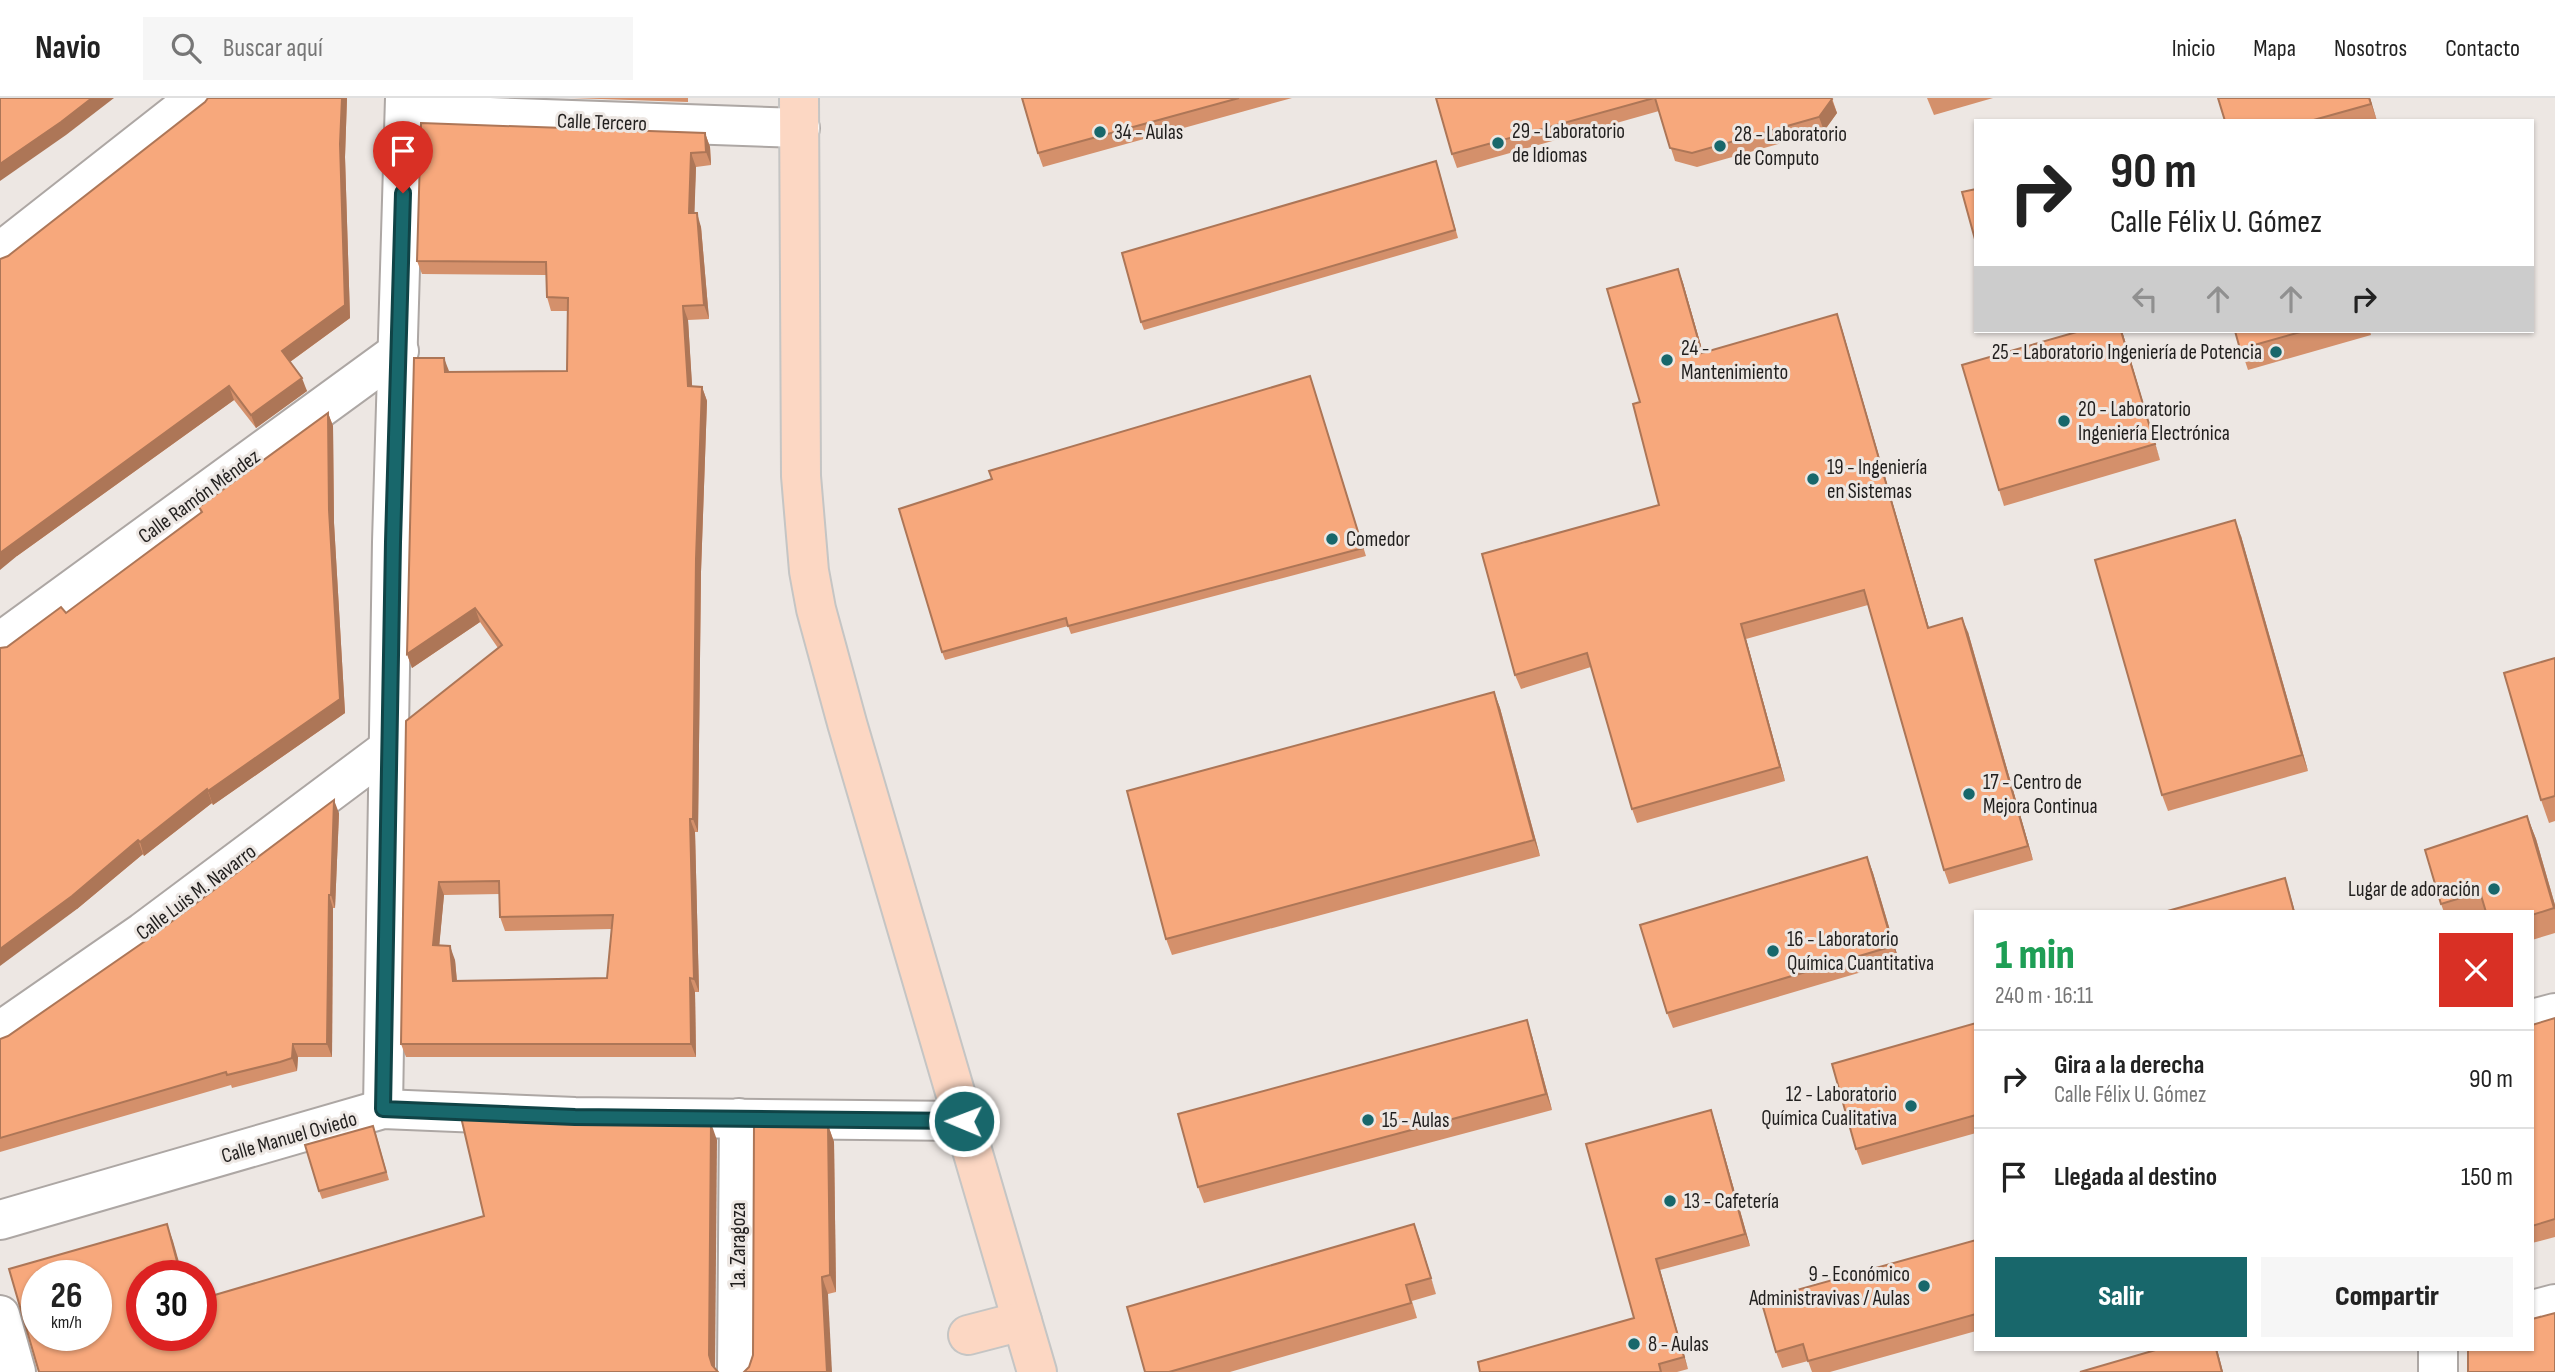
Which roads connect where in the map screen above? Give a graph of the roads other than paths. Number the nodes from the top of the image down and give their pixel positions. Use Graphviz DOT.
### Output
graph roads {
  1 [pos="196,98"];
  2 [pos="405,106"];
  3 [pos="800,113"];
  4 [pos="0,252"];
  5 [pos="399,351"];
  6 [pos="0,642"];
  7 [pos="388,748"];
  8 [pos="2555,1013"];
  9 [pos="2534,1018"];
  10 [pos="0,1031"];
  11 [pos="383,1109"];
  12 [pos="739,1118"];
  13 [pos="964,1121"];
  14 [pos="0,1220"];
  15 [pos="2555,1304"];
  16 [pos="2534,1309"];
  17 [pos="0,1315"];
  18 [pos="1022,1321"];
  19 [pos="968,1335"];
  20 [pos="2438,1351"];
  21 [pos="16,1372"];
  22 [pos="737,1372"];
  23 [pos="1037,1372"];
  24 [pos="2438,1372"];
  1 -- 4 [label="street"];
  2 -- 3 [label="street, Calle Tercero"];
  2 -- 5 [label="street"];
  3 -- 13 [label="main road"];
  5 -- 6 [label="street, Calle Ramón Méndez"];
  5 -- 7 [label="street"];
  7 -- 10 [label="street, Calle Luis M. Navarro"];
  7 -- 11 [label="street"];
  8 -- 9 [label="street"];
  11 -- 12 [label="street, Calle Manuel Oviedo"];
  11 -- 14 [label="street, Calle Manuel Oviedo"];
  12 -- 13 [label="street, Calle Manuel Oviedo"];
  12 -- 22 [label="street, 1a. Zaragoza"];
  13 -- 18 [label="main road"];
  15 -- 16 [label="street"];
  17 -- 21 [label="street"];
  18 -- 19 [label="main road"];
  18 -- 23 [label="main road"];
  20 -- 24 [label="street"];
}
